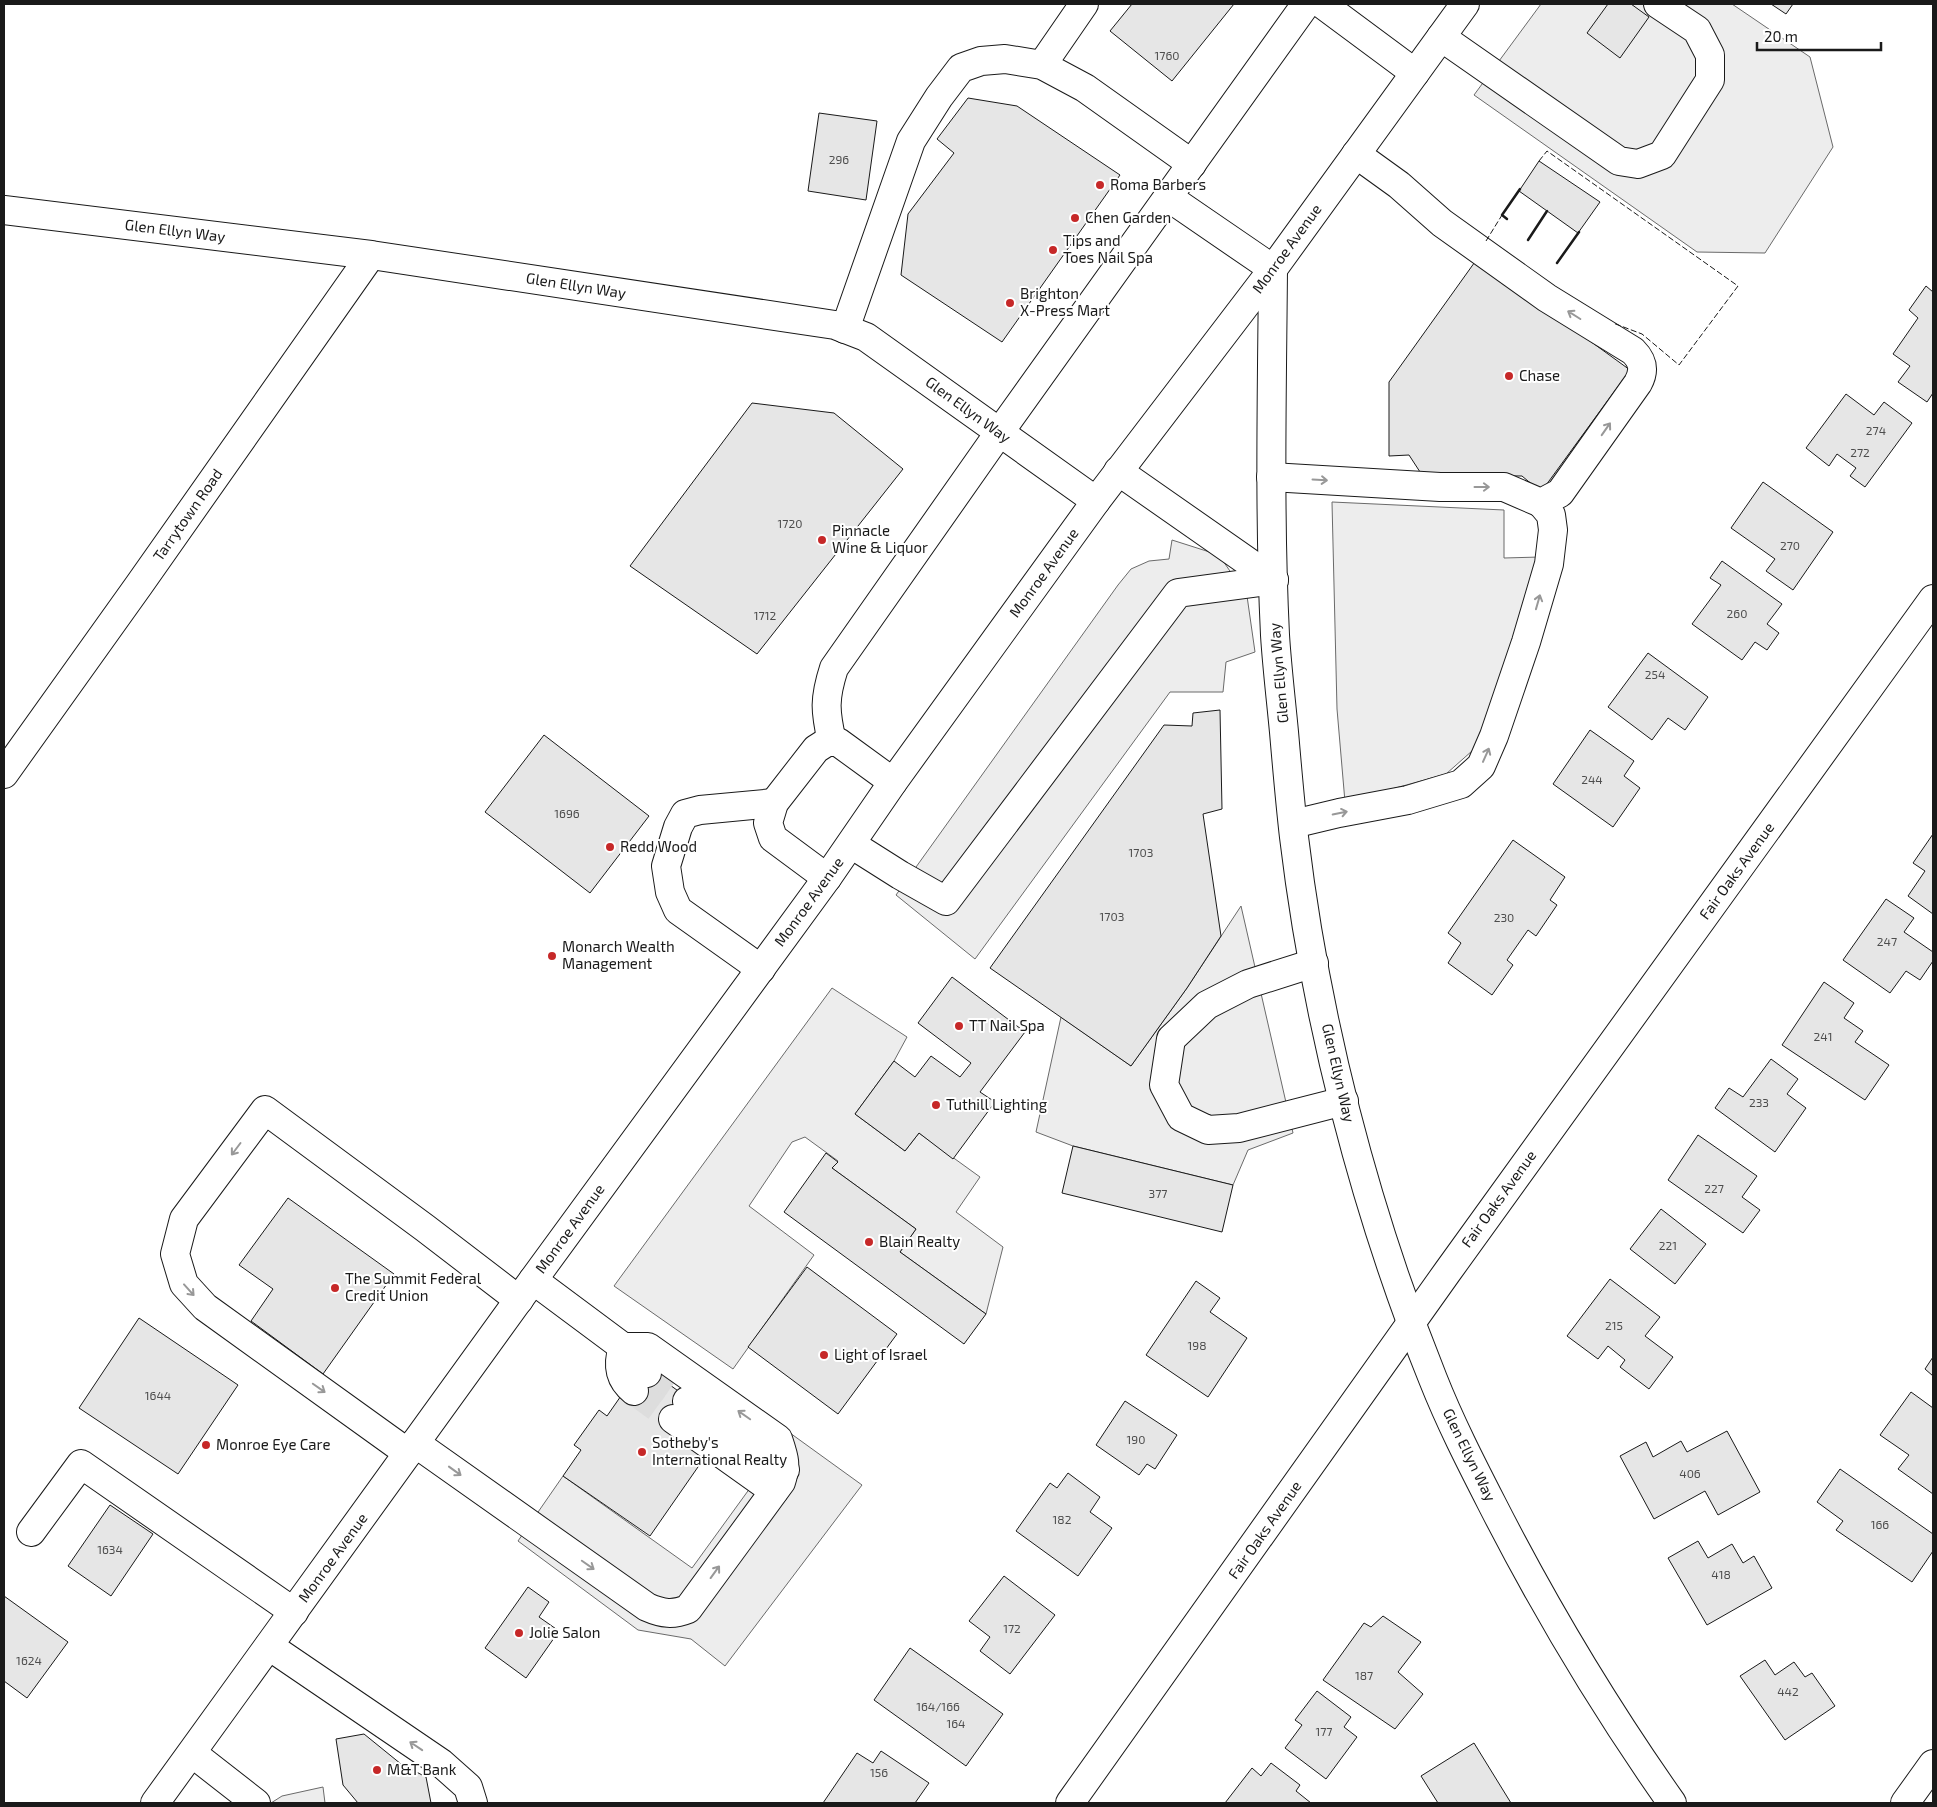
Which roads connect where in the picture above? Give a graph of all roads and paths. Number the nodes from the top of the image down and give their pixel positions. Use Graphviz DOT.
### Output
graph roads {
  1 [pos="1084,4"];
  2 [pos="1306,4"];
  3 [pos="1322,4"];
  4 [pos="1465,4"];
  5 [pos="1658,4"];
  6 [pos="1441,37"];
  7 [pos="1042,65"];
  8 [pos="1415,73"];
  9 [pos="1356,154"];
  10 [pos="1192,164"];
  11 [pos="1168,197"];
  12 [pos="4,210"];
  13 [pos="371,255"];
  14 [pos="1274,269"];
  15 [pos="845,328"];
  16 [pos="1000,433"];
  17 [pos="1118,471"];
  18 [pos="1271,477"];
  19 [pos="1096,502"];
  20 [pos="1541,503"];
  21 [pos="1274,580"];
  22 [pos="1933,599"];
  23 [pos="832,742"];
  24 [pos="4,774"];
  25 [pos="893,782"];
  26 [pos="774,803"];
  27 [pos="1293,824"];
  28 [pos="851,844"];
  29 [pos="827,878"];
  30 [pos="1314,963"];
  31 [pos="761,969"];
  32 [pos="1344,1101"];
  33 [pos="526,1290"];
  34 [pos="1412,1322"];
  35 [pos="623,1347"];
  36 [pos="641,1382"];
  37 [pos="680,1410"];
  38 [pos="412,1448"];
  39 [pos="780,1480"];
  40 [pos="31,1532"];
  41 [pos="294,1612"];
  42 [pos="269,1646"];
  43 [pos="192,1753"];
  44 [pos="1933,1764"];
  45 [pos="155,1803"];
  46 [pos="256,1803"];
  47 [pos="473,1803"];
  48 [pos="1070,1803"];
  49 [pos="1672,1803"];
  50 [pos="1905,1803"];
  1 -- 7 [label="street"];
  2 -- 10 [label="street"];
  3 -- 8 [label="street"];
  4 -- 6 [label="street, Monroe Avenue"];
  5 -- 6 [label="street"];
  6 -- 8 [label="street, Monroe Avenue"];
  7 -- 10 [label="street"];
  7 -- 15 [label="street"];
  8 -- 9 [label="street, Monroe Avenue"];
  9 -- 14 [label="street, Monroe Avenue"];
  20 -- 9 [label="street, one-way"];
  10 -- 11 [label="street"];
  11 -- 14 [label="street"];
  11 -- 16 [label="street"];
  12 -- 13 [label="street, Glen Ellyn Way"];
  13 -- 15 [label="street, Glen Ellyn Way"];
  13 -- 24 [label="street, Tarrytown Road"];
  14 -- 17 [label="street, Monroe Avenue"];
  14 -- 18 [label="street, Glen Ellyn Way"];
  15 -- 16 [label="street, Glen Ellyn Way"];
  16 -- 19 [label="street, Glen Ellyn Way"];
  16 -- 23 [label="street"];
  17 -- 19 [label="street, Monroe Avenue"];
  17 -- 21 [label="street"];
  18 -- 20 [label="street, one-way"];
  18 -- 21 [label="street, Glen Ellyn Way"];
  19 -- 25 [label="street, Monroe Avenue"];
  27 -- 20 [label="street, one-way"];
  21 -- 27 [label="street, Glen Ellyn Way"];
  21 -- 28 [label="street"];
  22 -- 34 [label="street, Fair Oaks Avenue"];
  23 -- 25 [label="street"];
  23 -- 26 [label="street"];
  25 -- 28 [label="street, Monroe Avenue"];
  26 -- 29 [label="street"];
  26 -- 31 [label="street"];
  27 -- 30 [label="street, Glen Ellyn Way"];
  28 -- 29 [label="street, Monroe Avenue"];
  29 -- 31 [label="street, Monroe Avenue"];
  30 -- 32 [label="street, Glen Ellyn Way"];
  30 -- 32 [label="street"];
  31 -- 33 [label="street, Monroe Avenue"];
  32 -- 34 [label="street, Glen Ellyn Way"];
  33 -- 35 [label="street"];
  33 -- 38 [label="street, Monroe Avenue"];
  33 -- 38 [label="street, one-way"];
  34 -- 48 [label="street, Fair Oaks Avenue"];
  34 -- 49 [label="street, Glen Ellyn Way"];
  35 -- 36 [label="street"];
  39 -- 35 [label="street, one-way"];
  37 -- 39 [label="street"];
  38 -- 39 [label="street, one-way"];
  38 -- 41 [label="street, Monroe Avenue"];
  40 -- 41 [label="street"];
  41 -- 42 [label="street, Monroe Avenue"];
  42 -- 43 [label="street, Monroe Avenue"];
  47 -- 42 [label="street, one-way"];
  43 -- 45 [label="street, Monroe Avenue"];
  43 -- 46 [label="street"];
  44 -- 50 [label="street"];
}
